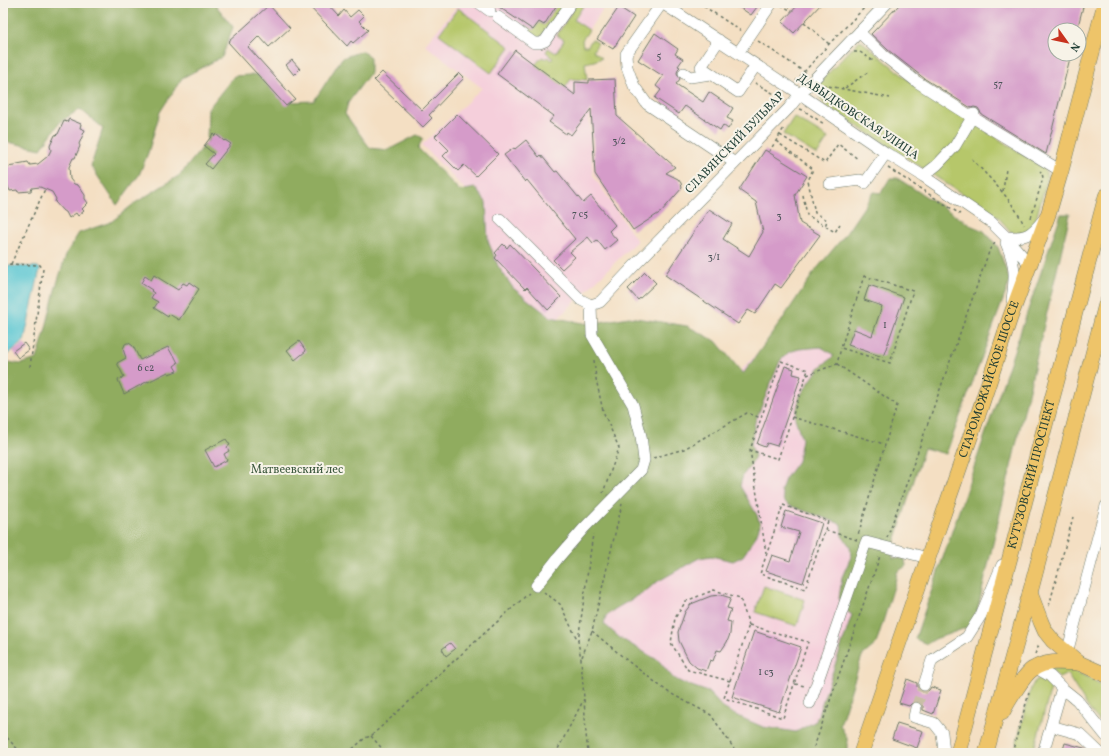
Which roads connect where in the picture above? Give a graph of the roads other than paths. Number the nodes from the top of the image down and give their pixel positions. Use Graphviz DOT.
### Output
graph roads {
  1 [pos="479,3"];
  2 [pos="571,3"];
  3 [pos="655,3"];
  4 [pos="662,3"];
  5 [pos="772,3"];
  6 [pos="887,3"];
  7 [pos="1105,3"];
  8 [pos="859,32"];
  9 [pos="719,40"];
  10 [pos="738,53"];
  11 [pos="620,57"];
  12 [pos="756,65"];
  13 [pos="684,73"];
  14 [pos="711,74"];
  15 [pos="800,94"];
  16 [pos="973,116"];
  17 [pos="886,153"];
  18 [pos="735,163"];
  19 [pos="1061,171"];
  20 [pos="923,176"];
  21 [pos="830,184"];
  22 [pos="1106,196"];
  23 [pos="1049,212"];
  24 [pos="500,219"];
  25 [pos="1001,236"];
  26 [pos="1030,265"];
  27 [pos="1106,304"];
  28 [pos="591,305"];
  29 [pos="1010,318"];
  30 [pos="1106,506"];
  31 [pos="1018,528"];
  32 [pos="928,558"];
  33 [pos="536,586"];
  34 [pos="1030,593"];
  35 [pos="1067,653"];
  36 [pos="1079,663"];
  37 [pos="1036,668"];
  38 [pos="1106,675"];
  39 [pos="924,685"];
  40 [pos="1062,688"];
  41 [pos="810,703"];
  42 [pos="916,708"];
  43 [pos="1051,726"];
  44 [pos="993,727"];
  45 [pos="1106,736"];
  46 [pos="861,753"];
  47 [pos="944,753"];
  48 [pos="958,753"];
  49 [pos="986,753"];
  50 [pos="1043,753"];
  51 [pos="1100,753"];
  1 -- 2 [label="street"];
  3 -- 11 [label="street"];
  4 -- 9 [label="street, ДАВЫДКОВСКАЯ УЛИЦА"];
  4 -- 18 [label="street"];
  5 -- 10 [label="street"];
  6 -- 8 [label="street, СЛАВЯНСКИЙ БУЛЬВАР"];
  7 -- 19 [label="main road, СТАРОМОЖАЙСКОЕ ШОССЕ"];
  8 -- 15 [label="street, СЛАВЯНСКИЙ БУЛЬВАР"];
  8 -- 16 [label="street"];
  9 -- 10 [label="street, ДАВЫДКОВСКАЯ УЛИЦА"];
  9 -- 14 [label="street"];
  10 -- 12 [label="street, ДАВЫДКОВСКАЯ УЛИЦА"];
  12 -- 14 [label="street"];
  12 -- 15 [label="street, ДАВЫДКОВСКАЯ УЛИЦА"];
  13 -- 14 [label="street"];
  15 -- 17 [label="street, ДАВЫДКОВСКАЯ УЛИЦА"];
  15 -- 18 [label="street, СЛАВЯНСКИЙ БУЛЬВАР"];
  16 -- 19 [label="street"];
  16 -- 20 [label="street"];
  17 -- 20 [label="street, ДАВЫДКОВСКАЯ УЛИЦА"];
  17 -- 21 [label="street"];
  18 -- 28 [label="street, СЛАВЯНСКИЙ БУЛЬВАР"];
  19 -- 23 [label="main road, СТАРОМОЖАЙСКОЕ ШОССЕ"];
  20 -- 25 [label="street, ДАВЫДКОВСКАЯ УЛИЦА"];
  22 -- 31 [label="main road, КУТУЗОВСКИЙ ПРОСПЕКТ"];
  23 -- 25 [label="street"];
  23 -- 26 [label="main road, СТАРОМОЖАЙСКОЕ ШОССЕ"];
  24 -- 28 [label="street"];
  25 -- 26 [label="street, ДАВЫДКОВСКАЯ УЛИЦА"];
  25 -- 29 [label="street"];
  26 -- 29 [label="main road, СТАРОМОЖАЙСКОЕ ШОССЕ"];
  27 -- 34 [label="main road"];
  28 -- 33 [label="street"];
  29 -- 32 [label="main road, СТАРОМОЖАЙСКОЕ ШОССЕ"];
  30 -- 35 [label="street"];
  31 -- 39 [label="street"];
  31 -- 48 [label="main road, КУТУЗОВСКИЙ ПРОСПЕКТ"];
  32 -- 41 [label="street"];
  32 -- 46 [label="main road, СТАРОМОЖАЙСКОЕ ШОССЕ"];
  34 -- 35 [label="main road"];
  34 -- 44 [label="main road"];
  35 -- 36 [label="main road"];
  36 -- 37 [label="main road"];
  36 -- 38 [label="main road"];
  37 -- 40 [label="street"];
  37 -- 44 [label="main road"];
  40 -- 43 [label="street"];
  40 -- 45 [label="street"];
  42 -- 47 [label="street"];
  43 -- 50 [label="street"];
  43 -- 51 [label="street"];
  44 -- 49 [label="main road"];
}
